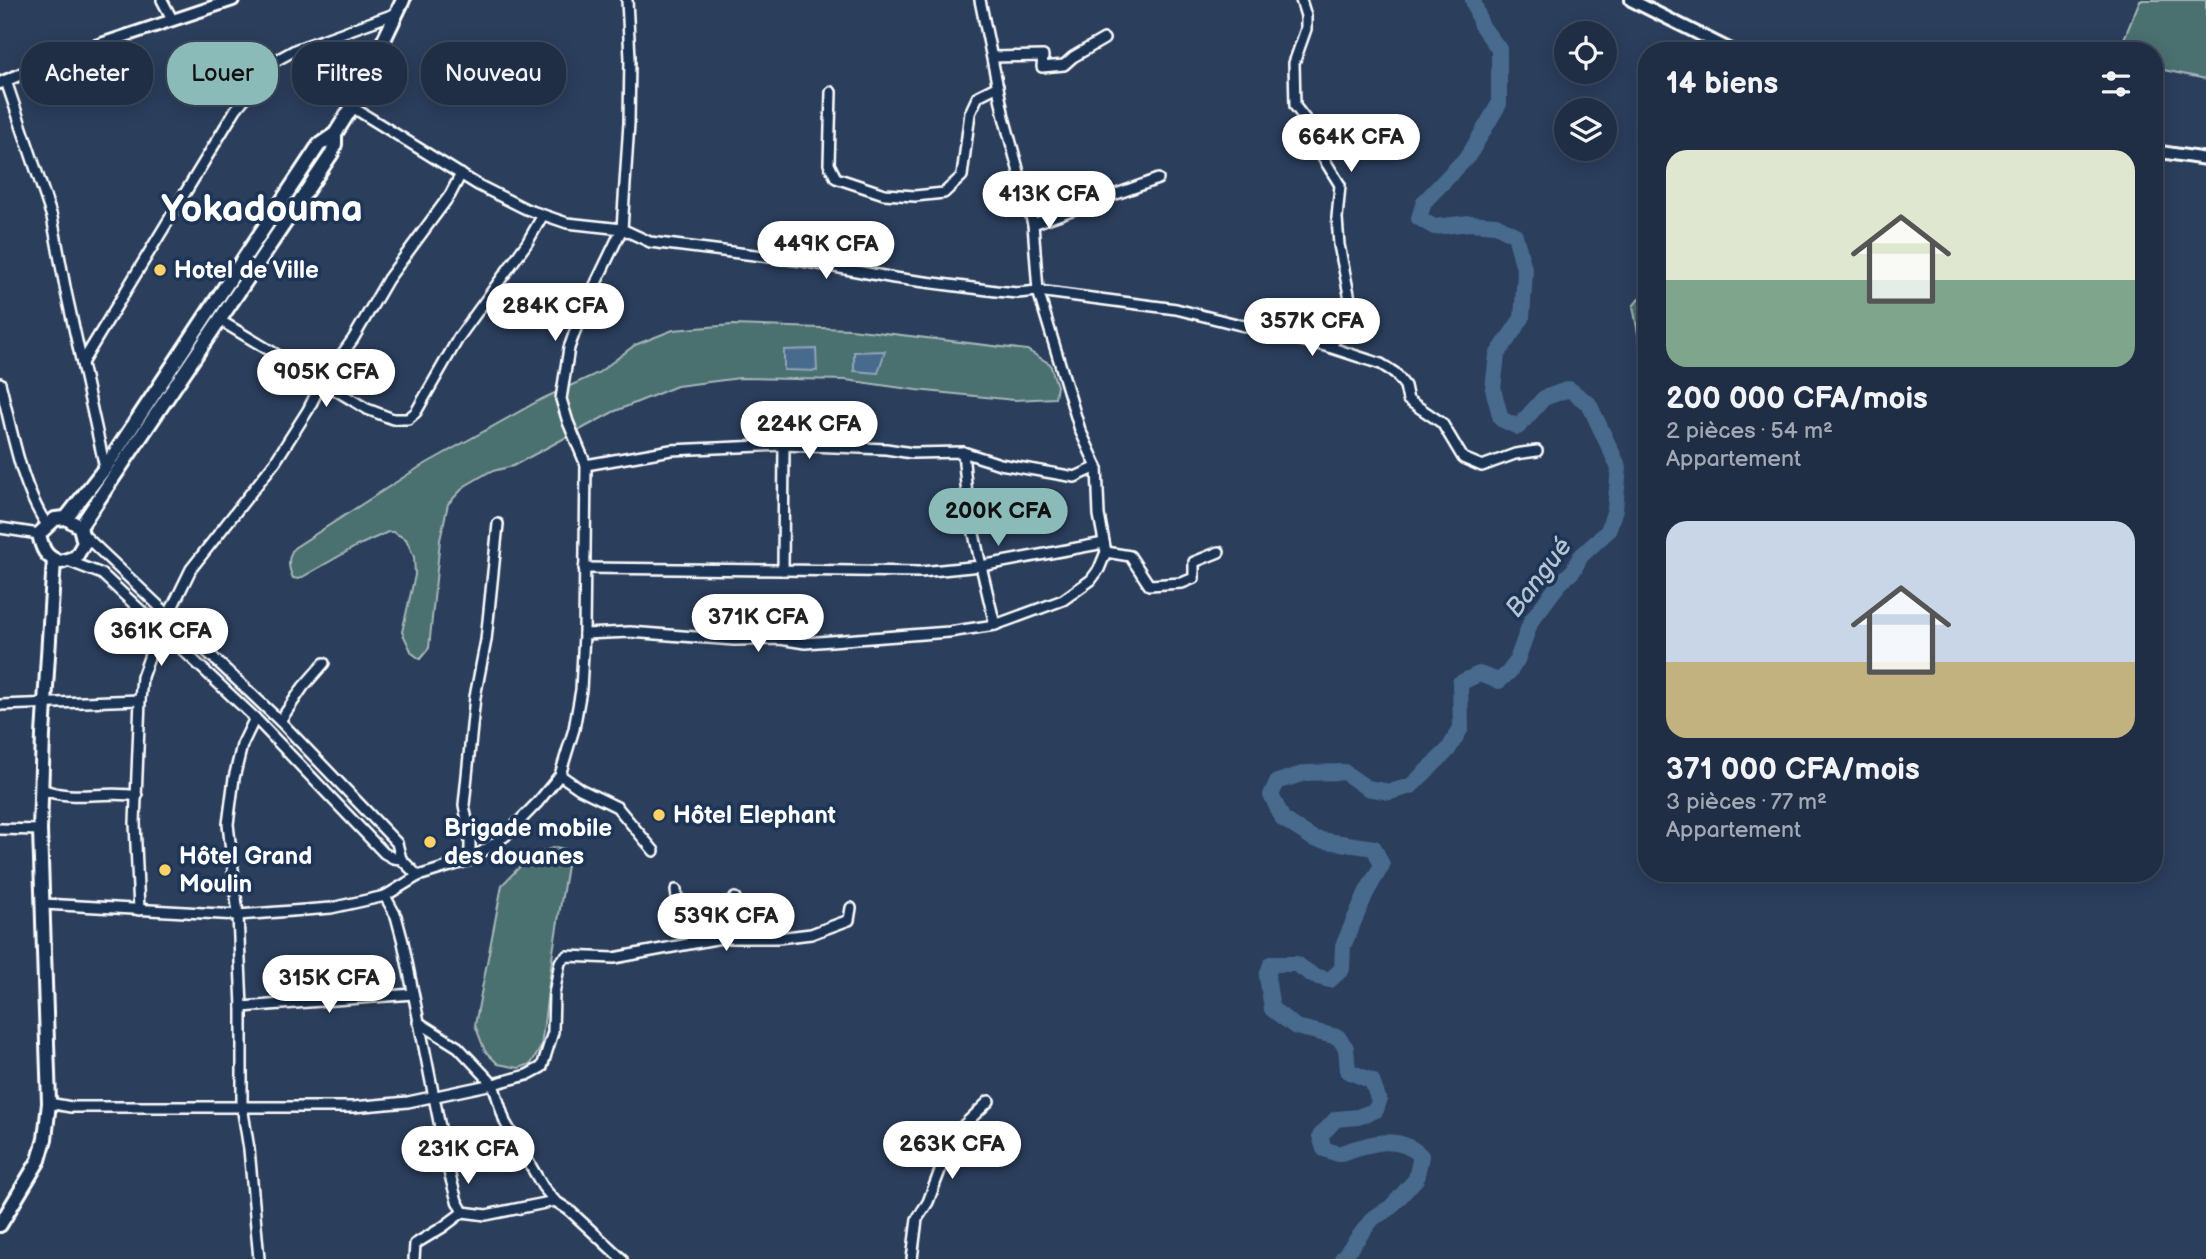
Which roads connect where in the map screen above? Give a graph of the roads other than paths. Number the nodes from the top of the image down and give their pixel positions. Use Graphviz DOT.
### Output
graph roads {
  1 [pos="162,0"];
  2 [pos="233,0"];
  3 [pos="403,0"];
  4 [pos="626,0"];
  5 [pos="980,0"];
  6 [pos="1301,0"];
  7 [pos="1631,0"];
  8 [pos="397,13"];
  9 [pos="172,19"];
  10 [pos="1104,39"];
  11 [pos="1715,42"];
  12 [pos="993,57"];
  13 [pos="3,82"];
  14 [pos="998,86"];
  15 [pos="831,92"];
  16 [pos="352,107"];
  17 [pos="335,134"];
  18 [pos="2163,152"];
  19 [pos="2206,159"];
  20 [pos="461,174"];
  21 [pos="1158,179"];
  22 [pos="543,215"];
  23 [pos="1033,224"];
  24 [pos="622,229"];
  25 [pos="1038,291"];
  26 [pos="220,321"];
  27 [pos="1329,347"];
  28 [pos="82,363"];
  29 [pos="0,383"];
  30 [pos="322,383"];
  31 [pos="784,445"];
  32 [pos="1537,451"];
  33 [pos="963,452"];
  34 [pos="586,465"];
  35 [pos="1097,467"];
  36 [pos="105,468"];
  37 [pos="66,518"];
  38 [pos="498,524"];
  39 [pos="0,528"];
  40 [pos="43,529"];
  41 [pos="82,531"];
  42 [pos="1105,548"];
  43 [pos="1219,552"];
  44 [pos="54,560"];
  45 [pos="68,561"];
  46 [pos="981,566"];
  47 [pos="584,568"];
  48 [pos="783,570"];
  49 [pos="168,616"];
  50 [pos="995,625"];
  51 [pos="162,630"];
  52 [pos="584,634"];
  53 [pos="324,663"];
  54 [pos="140,700"];
  55 [pos="45,704"];
  56 [pos="0,705"];
  57 [pos="255,718"];
  58 [pos="280,721"];
  59 [pos="560,775"];
  60 [pos="42,789"];
  61 [pos="137,796"];
  62 [pos="0,829"];
  63 [pos="40,830"];
  64 [pos="654,851"];
  65 [pos="401,859"];
  66 [pos="470,860"];
  67 [pos="418,876"];
  68 [pos="676,891"];
  69 [pos="385,896"];
  70 [pos="735,898"];
  71 [pos="44,904"];
  72 [pos="852,908"];
  73 [pos="139,910"];
  74 [pos="238,915"];
  75 [pos="690,938"];
  76 [pos="413,994"];
  77 [pos="242,1007"];
  78 [pos="418,1022"];
  79 [pos="493,1084"];
  80 [pos="433,1097"];
  81 [pos="989,1101"];
  82 [pos="49,1103"];
  83 [pos="242,1106"];
  84 [pos="555,1201"];
  85 [pos="463,1212"];
  86 [pos="0,1225"];
  87 [pos="258,1259"];
  88 [pos="414,1259"];
  89 [pos="622,1259"];
  90 [pos="912,1259"];
  1 -- 9 [label="street"];
  2 -- 9 [label="main road"];
  3 -- 8 [label="highway"];
  4 -- 24 [label="street"];
  5 -- 12 [label="street"];
  6 -- 27 [label="street"];
  7 -- 11 [label="main road"];
  8 -- 16 [label="highway"];
  8 -- 28 [label="street"];
  9 -- 13 [label="main road"];
  10 -- 12 [label="street"];
  12 -- 14 [label="street"];
  13 -- 28 [label="street"];
  14 -- 15 [label="street"];
  14 -- 23 [label="street"];
  16 -- 17 [label="highway"];
  16 -- 20 [label="street"];
  17 -- 26 [label="highway"];
  17 -- 36 [label="highway"];
  18 -- 19 [label="main road"];
  20 -- 22 [label="street"];
  20 -- 30 [label="street"];
  21 -- 23 [label="street"];
  22 -- 24 [label="street"];
  22 -- 30 [label="street"];
  23 -- 25 [label="street"];
  24 -- 25 [label="street"];
  24 -- 34 [label="street"];
  25 -- 27 [label="street"];
  25 -- 35 [label="street"];
  26 -- 30 [label="street"];
  26 -- 41 [label="highway"];
  27 -- 32 [label="street"];
  28 -- 36 [label="street"];
  29 -- 40 [label="street"];
  30 -- 49 [label="street"];
  31 -- 33 [label="street"];
  31 -- 34 [label="street"];
  31 -- 48 [label="street"];
  33 -- 35 [label="street"];
  33 -- 46 [label="street"];
  34 -- 47 [label="street"];
  35 -- 42 [label="street"];
  36 -- 37 [label="highway"];
  37 -- 40 [label="highway"];
  37 -- 41 [label="highway"];
  38 -- 66 [label="street"];
  39 -- 40 [label="street"];
  40 -- 44 [label="highway"];
  41 -- 45 [label="highway"];
  41 -- 49 [label="street"];
  42 -- 43 [label="street"];
  42 -- 46 [label="street"];
  42 -- 50 [label="street"];
  44 -- 45 [label="highway"];
  44 -- 55 [label="highway"];
  45 -- 51 [label="street"];
  46 -- 48 [label="street"];
  46 -- 50 [label="street"];
  47 -- 48 [label="street"];
  47 -- 52 [label="street"];
  49 -- 51 [label="street"];
  49 -- 58 [label="street"];
  50 -- 52 [label="street"];
  51 -- 54 [label="street"];
  51 -- 57 [label="street"];
  52 -- 59 [label="street"];
  53 -- 58 [label="street"];
  54 -- 55 [label="street"];
  54 -- 61 [label="street"];
  55 -- 56 [label="street"];
  55 -- 60 [label="highway"];
  57 -- 65 [label="street"];
  57 -- 74 [label="street"];
  58 -- 65 [label="street"];
  59 -- 64 [label="street"];
  59 -- 66 [label="street"];
  60 -- 61 [label="street"];
  60 -- 63 [label="highway"];
  61 -- 73 [label="street"];
  62 -- 63 [label="street"];
  63 -- 71 [label="highway"];
  65 -- 67 [label="street"];
  66 -- 67 [label="street"];
  67 -- 69 [label="street"];
  68 -- 75 [label="street"];
  69 -- 74 [label="street"];
  69 -- 76 [label="street"];
  70 -- 75 [label="street"];
  71 -- 73 [label="street"];
  71 -- 82 [label="highway"];
  72 -- 75 [label="street"];
  73 -- 74 [label="street"];
  74 -- 77 [label="street"];
  75 -- 79 [label="street"];
  76 -- 77 [label="street"];
  76 -- 78 [label="street"];
  77 -- 83 [label="street"];
  78 -- 79 [label="street"];
  78 -- 80 [label="street"];
  79 -- 80 [label="street"];
  79 -- 84 [label="street"];
  80 -- 83 [label="street"];
  80 -- 85 [label="street"];
  81 -- 90 [label="street"];
  82 -- 83 [label="street"];
  82 -- 86 [label="highway"];
  83 -- 87 [label="street"];
  84 -- 85 [label="street"];
  84 -- 89 [label="street"];
  85 -- 88 [label="street"];
}
